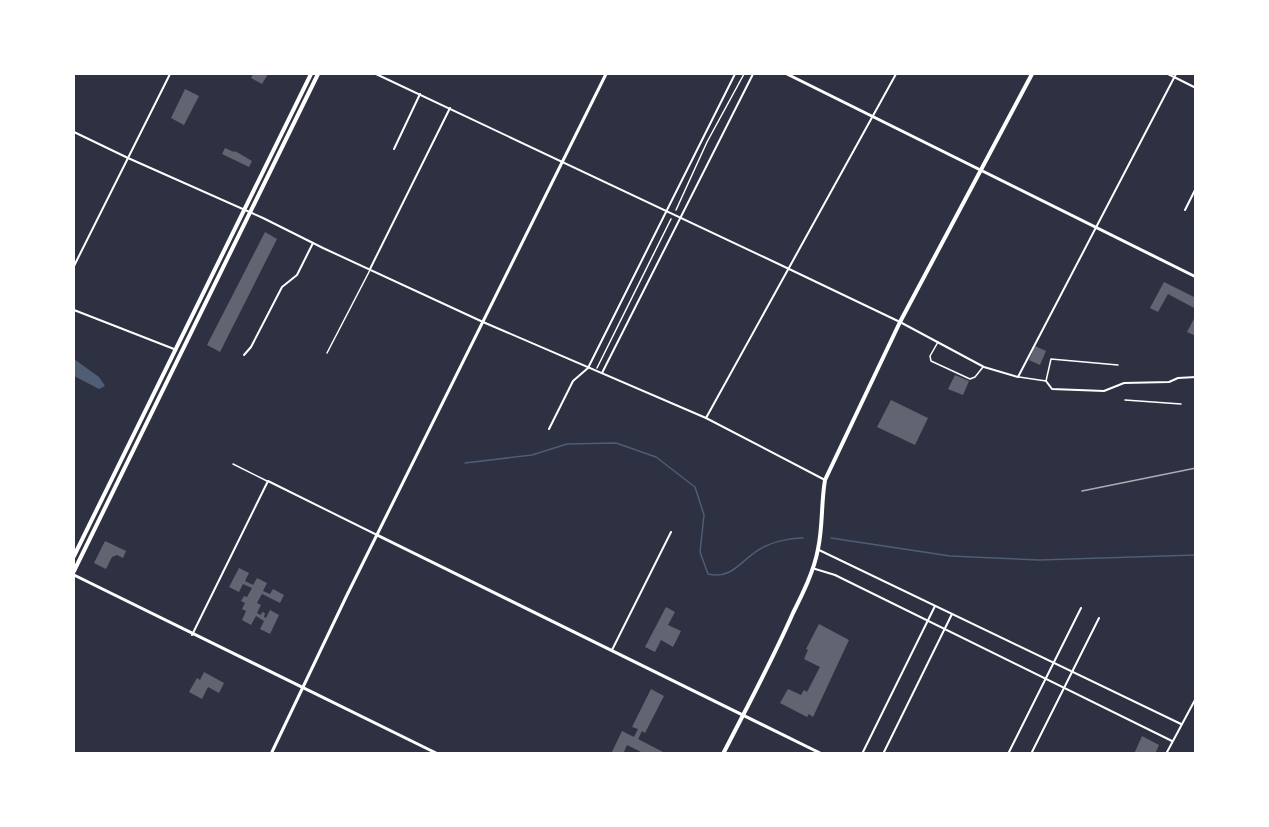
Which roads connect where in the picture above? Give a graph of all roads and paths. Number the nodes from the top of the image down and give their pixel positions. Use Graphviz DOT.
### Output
graph roads {
  1 [pos="170,74"];
  2 [pos="311,74"];
  3 [pos="318,74"];
  4 [pos="376,74"];
  5 [pos="606,74"];
  6 [pos="735,74"];
  7 [pos="744,74"];
  8 [pos="753,74"];
  9 [pos="787,74"];
  10 [pos="896,74"];
  11 [pos="1032,74"];
  12 [pos="1168,74"];
  13 [pos="1175,75"];
  14 [pos="1196,88"];
  15 [pos="420,94"];
  16 [pos="450,108"];
  17 [pos="873,116"];
  18 [pos="74,132"];
  19 [pos="394,149"];
  20 [pos="128,158"];
  21 [pos="563,162"];
  22 [pos="980,169"];
  23 [pos="1196,188"];
  24 [pos="244,210"];
  25 [pos="1185,210"];
  26 [pos="667,211"];
  27 [pos="250,213"];
  28 [pos="674,214"];
  29 [pos="681,217"];
  30 [pos="1095,227"];
  31 [pos="313,243"];
  32 [pos="74,266"];
  33 [pos="788,268"];
  34 [pos="370,269"];
  35 [pos="1196,277"];
  36 [pos="74,310"];
  37 [pos="483,322"];
  38 [pos="900,322"];
  39 [pos="938,342"];
  40 [pos="175,350"];
  41 [pos="327,354"];
  42 [pos="244,355"];
  43 [pos="1118,365"];
  44 [pos="984,367"];
  45 [pos="588,368"];
  46 [pos="596,371"];
  47 [pos="602,373"];
  48 [pos="1018,377"];
  49 [pos="1196,377"];
  50 [pos="1046,381"];
  51 [pos="1125,400"];
  52 [pos="1181,404"];
  53 [pos="706,418"];
  54 [pos="549,429"];
  55 [pos="233,464"];
  56 [pos="825,480"];
  57 [pos="268,481"];
  58 [pos="671,532"];
  59 [pos="377,535"];
  60 [pos="818,550"];
  61 [pos="74,556"];
  62 [pos="812,568"];
  63 [pos="74,573"];
  64 [pos="935,606"];
  65 [pos="1081,608"];
  66 [pos="952,614"];
  67 [pos="1099,618"];
  68 [pos="927,621"];
  69 [pos="944,629"];
  70 [pos="192,635"];
  71 [pos="612,650"];
  72 [pos="1053,663"];
  73 [pos="1072,672"];
  74 [pos="1045,679"];
  75 [pos="304,687"];
  76 [pos="1064,688"];
  77 [pos="1196,698"];
  78 [pos="743,714"];
  79 [pos="1181,724"];
  80 [pos="1172,741"];
  81 [pos="272,753"];
  82 [pos="438,753"];
  83 [pos="723,753"];
  84 [pos="822,753"];
  85 [pos="862,753"];
  86 [pos="884,753"];
  87 [pos="1008,753"];
  88 [pos="1031,753"];
  89 [pos="1166,753"];
  1 -- 20 [label="street"];
  2 -- 24 [label="main road"];
  3 -- 27 [label="main road"];
  4 -- 15 [label="street"];
  5 -- 21 [label="street"];
  6 -- 26 [label="street"];
  7 -- 28 [label="path"];
  8 -- 29 [label="street"];
  9 -- 17 [label="street"];
  10 -- 17 [label="street"];
  11 -- 22 [label="main road"];
  12 -- 13 [label="street"];
  13 -- 14 [label="street"];
  13 -- 30 [label="street"];
  15 -- 16 [label="street"];
  15 -- 19 [label="street"];
  16 -- 21 [label="street"];
  16 -- 34 [label="street"];
  17 -- 22 [label="street"];
  17 -- 33 [label="street"];
  18 -- 20 [label="street"];
  20 -- 24 [label="street"];
  20 -- 32 [label="street"];
  21 -- 26 [label="street"];
  21 -- 37 [label="street"];
  22 -- 30 [label="street"];
  22 -- 38 [label="main road"];
  23 -- 25 [label="street"];
  24 -- 27 [label="street"];
  24 -- 40 [label="main road"];
  26 -- 28 [label="street"];
  26 -- 45 [label="street"];
  27 -- 31 [label="street"];
  27 -- 63 [label="main road"];
  28 -- 29 [label="street"];
  28 -- 46 [label="path"];
  29 -- 33 [label="street"];
  29 -- 47 [label="street"];
  30 -- 35 [label="street"];
  30 -- 48 [label="street"];
  31 -- 34 [label="street"];
  31 -- 42 [label="street"];
  33 -- 38 [label="street"];
  33 -- 53 [label="street"];
  34 -- 37 [label="street"];
  34 -- 41 [label="lane"];
  36 -- 40 [label="street"];
  37 -- 45 [label="street"];
  37 -- 59 [label="street"];
  38 -- 39 [label="street"];
  38 -- 56 [label="main road"];
  39 -- 44 [label="street"];
  39 -- 44 [label="lane"];
  40 -- 61 [label="main road"];
  43 -- 50 [label="lane"];
  44 -- 48 [label="street"];
  45 -- 46 [label="street"];
  45 -- 54 [label="street"];
  46 -- 47 [label="street"];
  47 -- 53 [label="street"];
  48 -- 50 [label="lane"];
  49 -- 50 [label="street"];
  51 -- 52 [label="lane"];
  53 -- 56 [label="street"];
  55 -- 57 [label="lane"];
  56 -- 60 [label="main road"];
  57 -- 59 [label="street"];
  57 -- 70 [label="street"];
  58 -- 71 [label="street"];
  59 -- 71 [label="street"];
  59 -- 75 [label="street"];
  60 -- 62 [label="main road"];
  60 -- 64 [label="street"];
  62 -- 68 [label="street"];
  62 -- 78 [label="main road"];
  63 -- 70 [label="street"];
  64 -- 66 [label="street"];
  64 -- 68 [label="street"];
  65 -- 72 [label="street"];
  66 -- 69 [label="street"];
  66 -- 72 [label="street"];
  67 -- 73 [label="street"];
  68 -- 69 [label="street"];
  68 -- 85 [label="street"];
  69 -- 74 [label="street"];
  69 -- 86 [label="street"];
  70 -- 75 [label="street"];
  71 -- 78 [label="street"];
  72 -- 73 [label="street"];
  72 -- 74 [label="street"];
  73 -- 76 [label="street"];
  73 -- 79 [label="street"];
  74 -- 76 [label="street"];
  74 -- 87 [label="street"];
  75 -- 81 [label="street"];
  75 -- 82 [label="street"];
  76 -- 80 [label="street"];
  76 -- 88 [label="street"];
  77 -- 79 [label="street"];
  78 -- 83 [label="main road"];
  78 -- 84 [label="street"];
  79 -- 80 [label="street"];
  80 -- 89 [label="street"];
}
